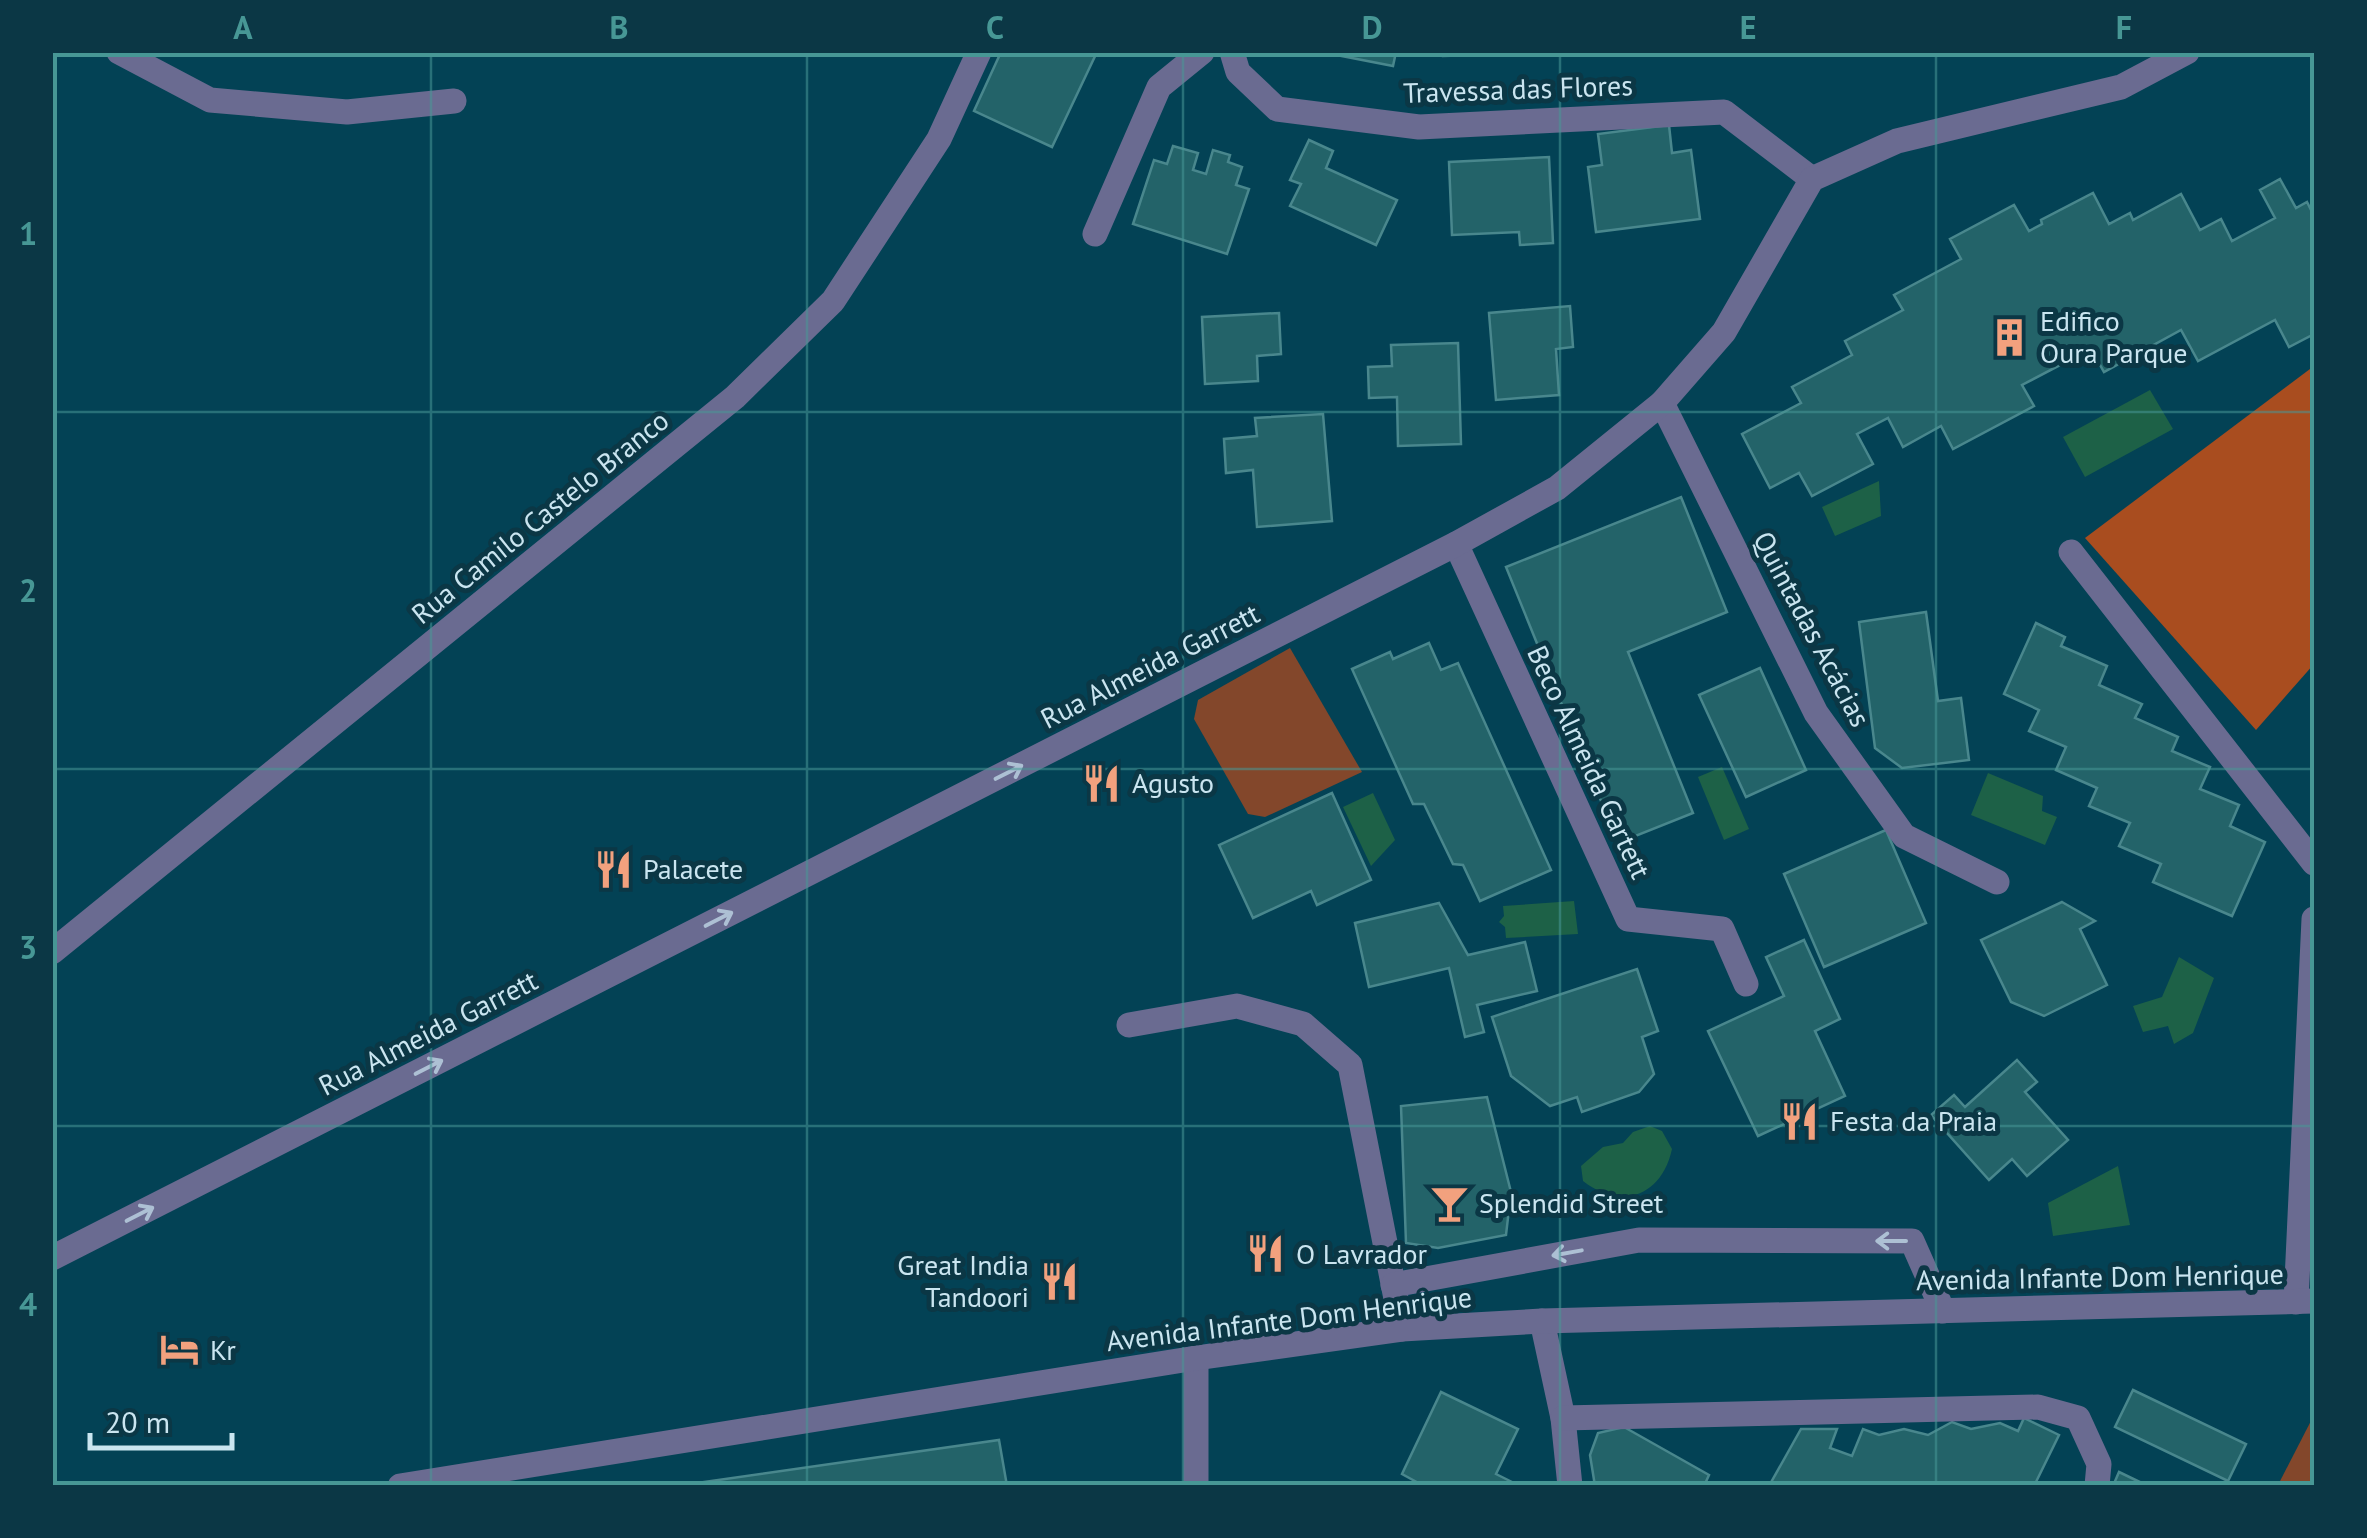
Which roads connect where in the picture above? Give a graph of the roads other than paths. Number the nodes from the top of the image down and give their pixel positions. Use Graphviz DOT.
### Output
graph roads {
  1 [pos="119,52"];
  2 [pos="979,52"];
  3 [pos="1202,52"];
  4 [pos="1232,52"];
  5 [pos="2187,52"];
  6 [pos="454,102"];
  7 [pos="1812,180"];
  8 [pos="1095,234"];
  9 [pos="1662,402"];
  10 [pos="1456,544"];
  11 [pos="2071,552"];
  12 [pos="2314,863"];
  13 [pos="1997,882"];
  14 [pos="2314,919"];
  15 [pos="52,952"];
  16 [pos="1746,984"];
  17 [pos="1129,1025"];
  18 [pos="52,1258"];
  19 [pos="1393,1285"];
  20 [pos="2305,1302"];
  21 [pos="1943,1311"];
  22 [pos="1542,1321"];
  23 [pos="1402,1330"];
  24 [pos="1196,1358"];
  25 [pos="1562,1418"];
  26 [pos="482,1479"];
  27 [pos="400,1486"];
  28 [pos="1196,1486"];
  29 [pos="1570,1486"];
  30 [pos="2097,1486"];
  1 -- 6 [label="street"];
  2 -- 15 [label="street, Rua Camilo Castelo Branco"];
  3 -- 8 [label="street"];
  4 -- 7 [label="street, Travessa das Flores"];
  5 -- 7 [label="street"];
  7 -- 9 [label="street, Rua Almeida Garrett"];
  9 -- 10 [label="street, Rua Almeida Garrett"];
  9 -- 13 [label="street, Quintadas Acácias"];
  10 -- 16 [label="street, Beco Almeida Gartett"];
  18 -- 10 [label="street, Rua Almeida Garrett, one-way"];
  11 -- 12 [label="street"];
  14 -- 20 [label="street"];
  17 -- 19 [label="street"];
  21 -- 19 [label="street, one-way"];
  19 -- 23 [label="street"];
  20 -- 21 [label="street, Avenida Infante Dom Henrique"];
  21 -- 22 [label="street, Avenida Infante Dom Henrique"];
  22 -- 23 [label="street, Avenida Infante Dom Henrique"];
  22 -- 25 [label="street"];
  23 -- 24 [label="street, Avenida Infante Dom Henrique"];
  24 -- 26 [label="street, Avenida Infante Dom Henrique"];
  24 -- 28 [label="street"];
  25 -- 29 [label="street"];
  25 -- 30 [label="street"];
  26 -- 27 [label="street, Avenida Infante Dom Henrique"];
}
